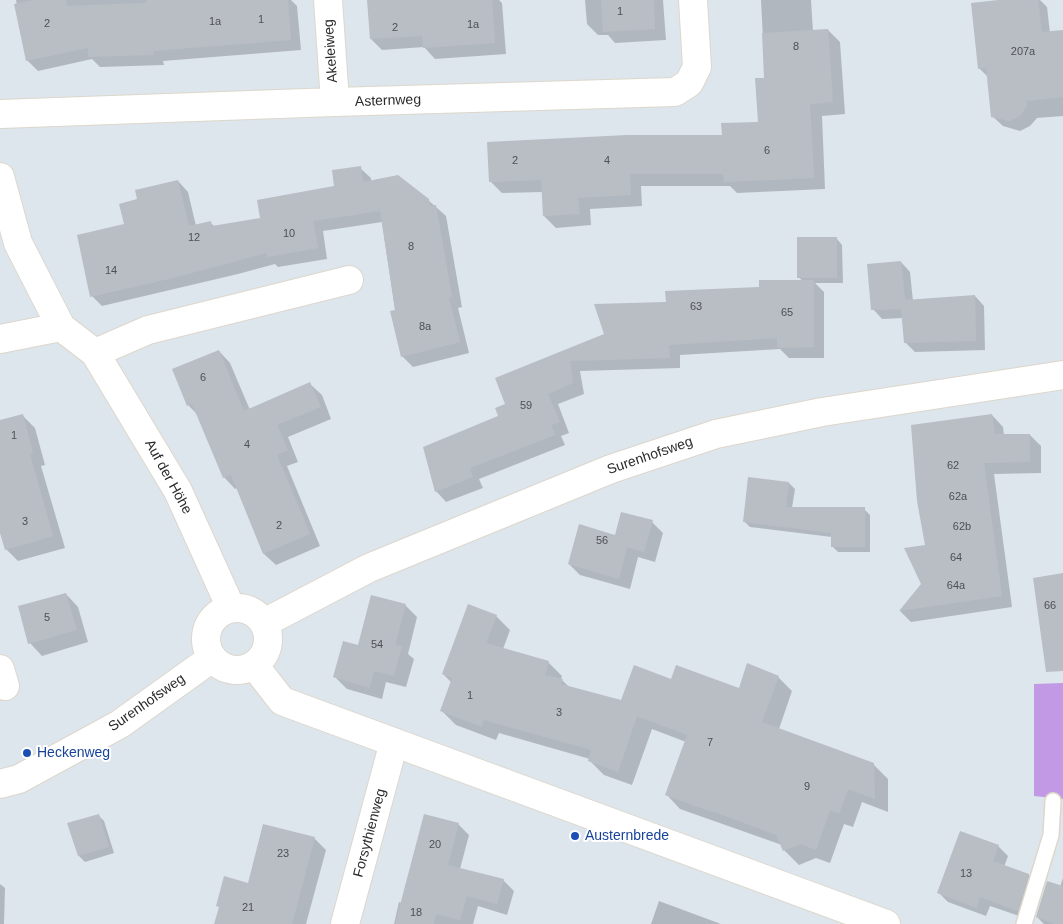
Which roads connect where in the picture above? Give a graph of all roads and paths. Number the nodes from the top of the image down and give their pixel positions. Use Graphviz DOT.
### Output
graph roads {
  1 [pos="328,0"];
  2 [pos="694,0"];
  3 [pos="335,102"];
  4 [pos="0,114"];
  5 [pos="0,177"];
  6 [pos="9,240"];
  7 [pos="349,280"];
  8 [pos="61,327"];
  9 [pos="0,339"];
  10 [pos="95,353"];
  11 [pos="1063,375"];
  12 [pos="231,608"];
  13 [pos="264,623"];
  14 [pos="212,658"];
  15 [pos="254,665"];
  16 [pos="394,742"];
  17 [pos="0,784"];
  18 [pos="1053,801"];
  19 [pos="345,924"];
  20 [pos="886,924"];
  21 [pos="1024,924"];
  1 -- 3 [label="street, Akeleiweg"];
  2 -- 3 [label="street, Asternweg"];
  3 -- 4 [label="street, Asternweg"];
  5 -- 6 [label="street, Auf der Höhe"];
  6 -- 8 [label="street, Auf der Höhe"];
  7 -- 10 [label="street"];
  8 -- 9 [label="street"];
  8 -- 10 [label="street, Auf der Höhe"];
  10 -- 12 [label="street, Auf der Höhe"];
  11 -- 13 [label="street, Surenhofsweg"];
  12 -- 13 [label="street"];
  12 -- 14 [label="street"];
  13 -- 15 [label="street"];
  14 -- 15 [label="street"];
  14 -- 17 [label="street, Surenhofsweg"];
  15 -- 16 [label="street"];
  16 -- 19 [label="street, Forsythienweg"];
  16 -- 20 [label="street"];
  18 -- 21 [label="lane"];
}
